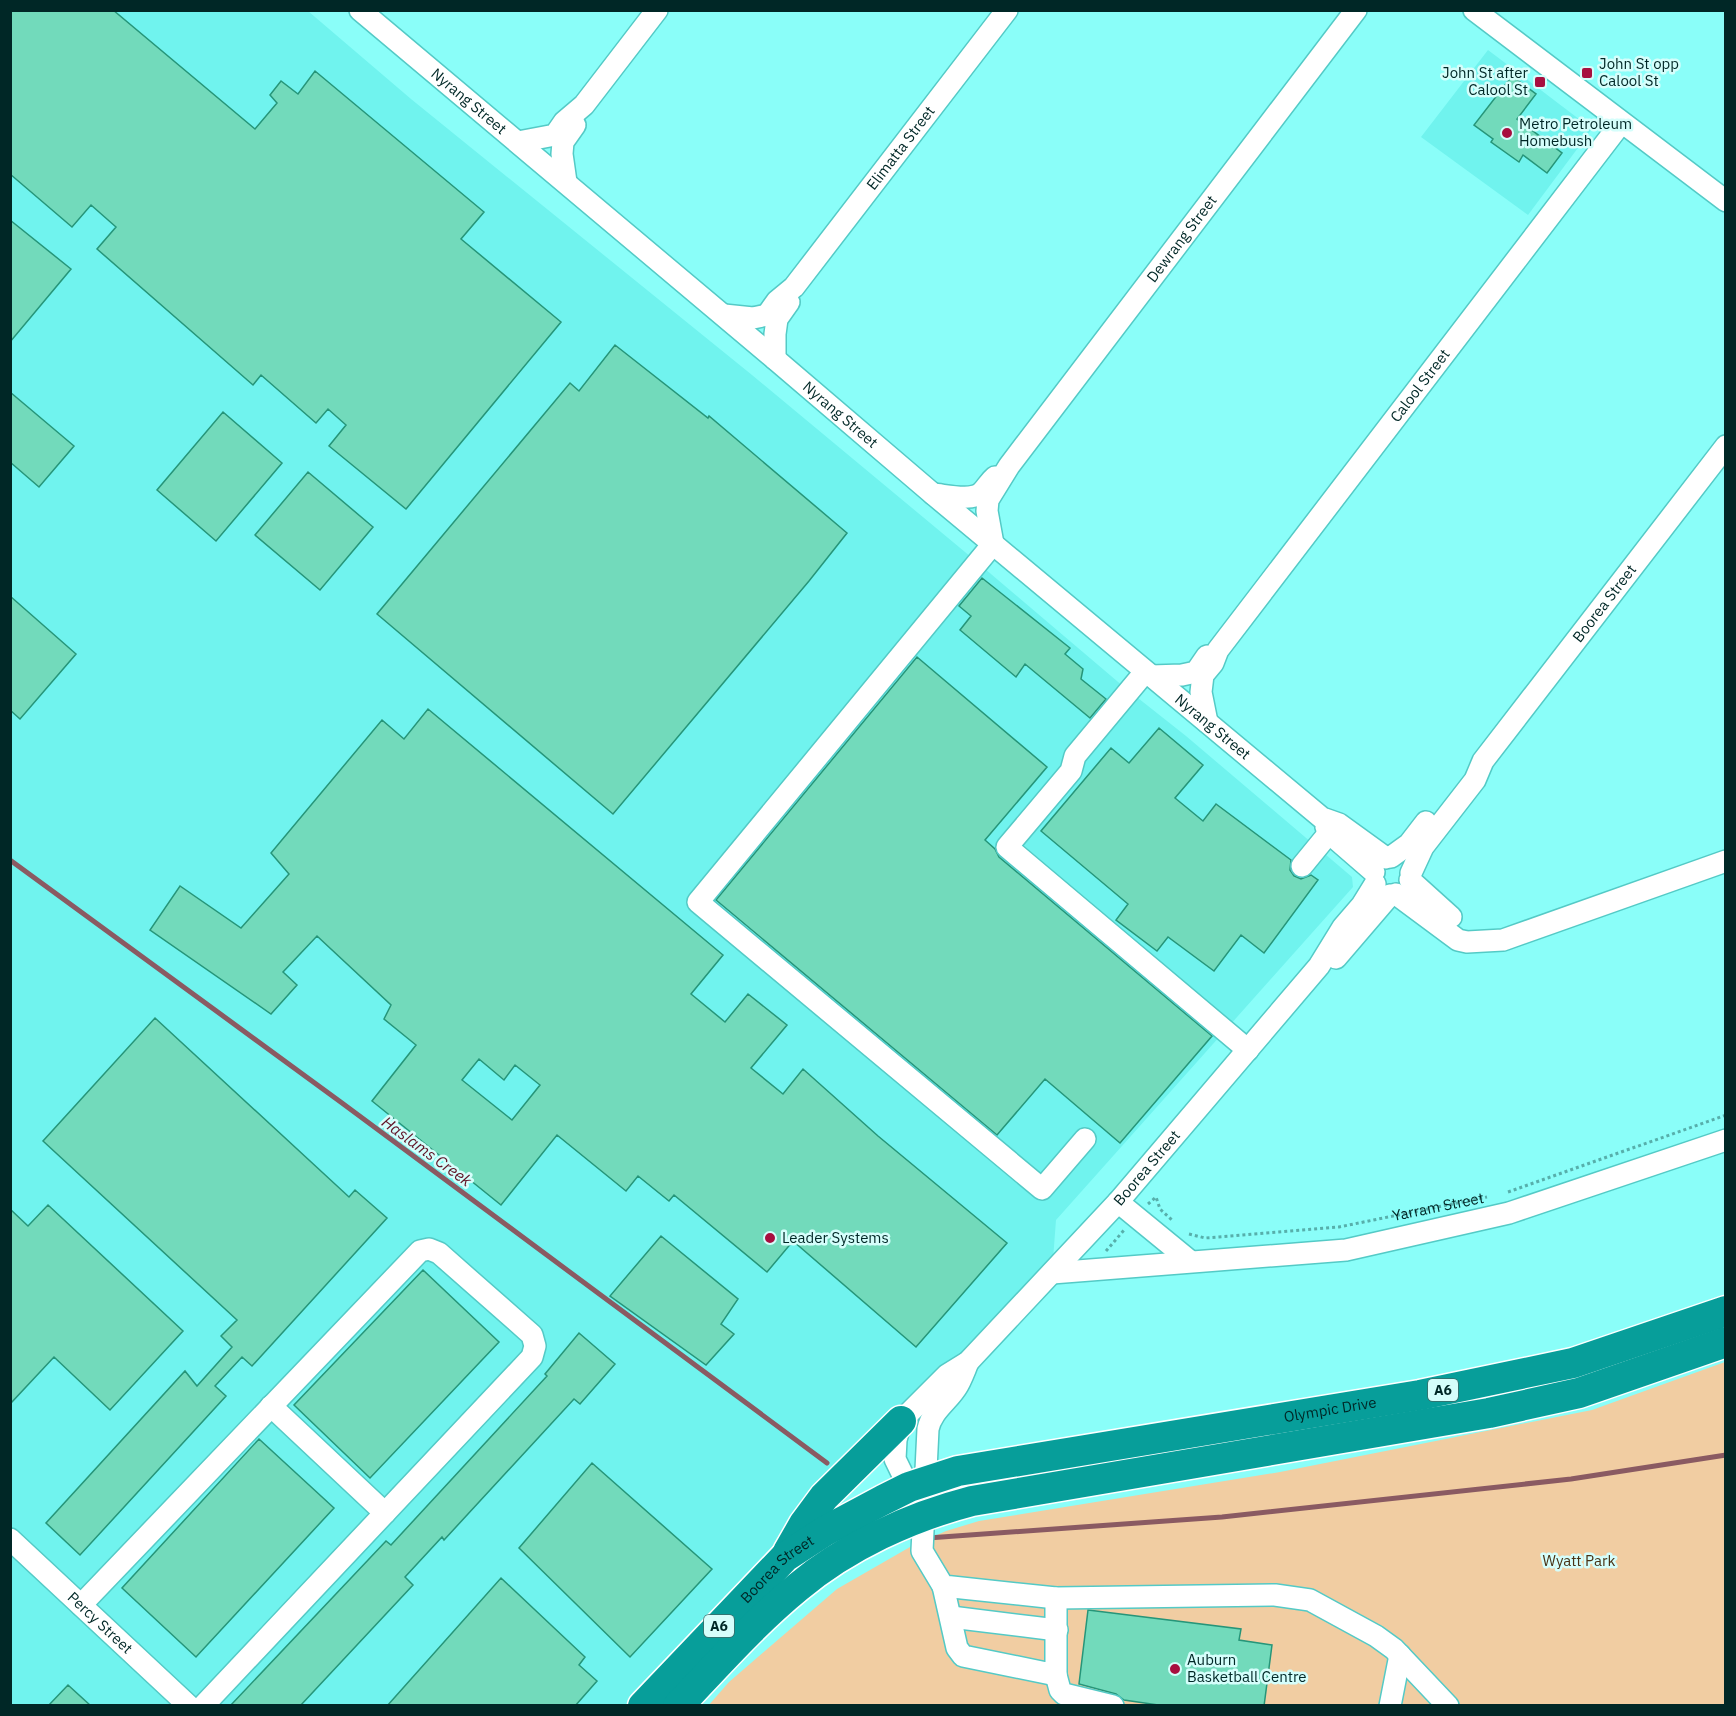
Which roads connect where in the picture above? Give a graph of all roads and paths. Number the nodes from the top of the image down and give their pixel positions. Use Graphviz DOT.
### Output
graph roads {
  1 [pos="360,10"];
  2 [pos="657,10"];
  3 [pos="1007,10"];
  4 [pos="1356,10"];
  5 [pos="1474,10"];
  6 [pos="584,105"];
  7 [pos="1620,123"];
  8 [pos="518,142"];
  9 [pos="566,182"];
  10 [pos="1725,201"];
  11 [pos="794,287"];
  12 [pos="724,315"];
  13 [pos="775,359"];
  14 [pos="1725,446"];
  15 [pos="1009,466"];
  16 [pos="933,494"];
  17 [pos="993,544"];
  18 [pos="1218,650"];
  19 [pos="1148,674"];
  20 [pos="1207,722"];
  21 [pos="1326,825"];
  22 [pos="1725,861"];
  23 [pos="1302,866"];
  24 [pos="1392,877"];
  25 [pos="1248,1050"];
  26 [pos="1725,1115"];
  27 [pos="1085,1139"];
  28 [pos="1725,1140"];
  29 [pos="1503,1194"];
  30 [pos="1492,1196"];
  31 [pos="1118,1202"];
  32 [pos="1135,1216"];
  33 [pos="1176,1224"];
  34 [pos="1184,1230"];
  35 [pos="1190,1261"];
  36 [pos="1095,1269"];
  37 [pos="1052,1273"];
  38 [pos="1725,1311"];
  39 [pos="1725,1342"];
  40 [pos="968,1362"];
  41 [pos="271,1406"];
  42 [pos="901,1421"];
  43 [pos="918,1484"];
  44 [pos="966,1502"];
  45 [pos="385,1513"];
  46 [pos="923,1515"];
  47 [pos="10,1539"];
  48 [pos="785,1557"];
  49 [pos="943,1586"];
  50 [pos="1056,1598"];
  51 [pos="81,1605"];
  52 [pos="951,1617"];
  53 [pos="1057,1630"];
  54 [pos="1400,1655"];
  55 [pos="1056,1675"];
  56 [pos="189,1706"];
  57 [pos="203,1706"];
  58 [pos="643,1706"];
  59 [pos="678,1706"];
  60 [pos="1113,1706"];
  61 [pos="1390,1706"];
  62 [pos="1448,1706"];
  1 -- 8 [label="street, Nyrang Street"];
  2 -- 6 [label="street"];
  3 -- 11 [label="street, Elimatta Street"];
  4 -- 15 [label="street, Dewrang Street"];
  5 -- 7 [label="street"];
  6 -- 8 [label="street"];
  6 -- 9 [label="street"];
  7 -- 10 [label="street"];
  7 -- 18 [label="street, Calool Street"];
  8 -- 9 [label="street, Nyrang Street"];
  9 -- 12 [label="street, Nyrang Street"];
  11 -- 12 [label="street, Elimatta Street"];
  11 -- 13 [label="street, Elimatta Street"];
  12 -- 13 [label="street, Nyrang Street"];
  13 -- 16 [label="street, Nyrang Street"];
  14 -- 24 [label="street, Boorea Street"];
  15 -- 16 [label="street, Dewrang Street"];
  15 -- 17 [label="street, Dewrang Street"];
  16 -- 17 [label="street, Nyrang Street"];
  17 -- 19 [label="street, Nyrang Street"];
  17 -- 27 [label="street"];
  18 -- 19 [label="street, Calool Street"];
  18 -- 20 [label="street, Calool Street"];
  19 -- 20 [label="street, Nyrang Street"];
  19 -- 25 [label="street"];
  20 -- 21 [label="street, Nyrang Street"];
  21 -- 23 [label="street"];
  21 -- 24 [label="street, Nyrang Street"];
  22 -- 24 [label="street, Nyrang Street"];
  24 -- 25 [label="street, Boorea Street"];
  25 -- 31 [label="street, Boorea Street"];
  26 -- 29 [label="path, Yarram Street"];
  28 -- 35 [label="street, Yarram Street"];
  30 -- 34 [label="path, Yarram Street"];
  31 -- 32 [label="street"];
  31 -- 37 [label="street, Boorea Street"];
  32 -- 33 [label="path"];
  32 -- 35 [label="street"];
  32 -- 36 [label="path"];
  35 -- 36 [label="street, Yarram Street"];
  36 -- 37 [label="street, Yarram Street"];
  37 -- 40 [label="street, Boorea Street"];
  38 -- 43 [label="highway, Olympic Drive / A6"];
  39 -- 44 [label="highway, Olympic Drive / A6"];
  40 -- 42 [label="street, Boorea Street"];
  40 -- 43 [label="street, Boorea Street"];
  41 -- 45 [label="street"];
  41 -- 45 [label="street"];
  41 -- 51 [label="street"];
  42 -- 43 [label="street"];
  42 -- 48 [label="highway"];
  43 -- 46 [label="street, Boorea Street"];
  43 -- 48 [label="highway, Boorea Street / A6"];
  44 -- 46 [label="highway, Boorea Street / A6"];
  45 -- 57 [label="street"];
  46 -- 49 [label="street"];
  46 -- 59 [label="highway, Boorea Street / A6"];
  47 -- 51 [label="street, Percy Street"];
  48 -- 58 [label="highway, Boorea Street / A6"];
  49 -- 50 [label="street"];
  49 -- 52 [label="street"];
  50 -- 53 [label="street"];
  50 -- 54 [label="street"];
  51 -- 56 [label="street, Percy Street"];
  52 -- 53 [label="street"];
  52 -- 55 [label="street"];
  53 -- 55 [label="street"];
  54 -- 61 [label="street"];
  54 -- 62 [label="street"];
  55 -- 60 [label="street"];
}
